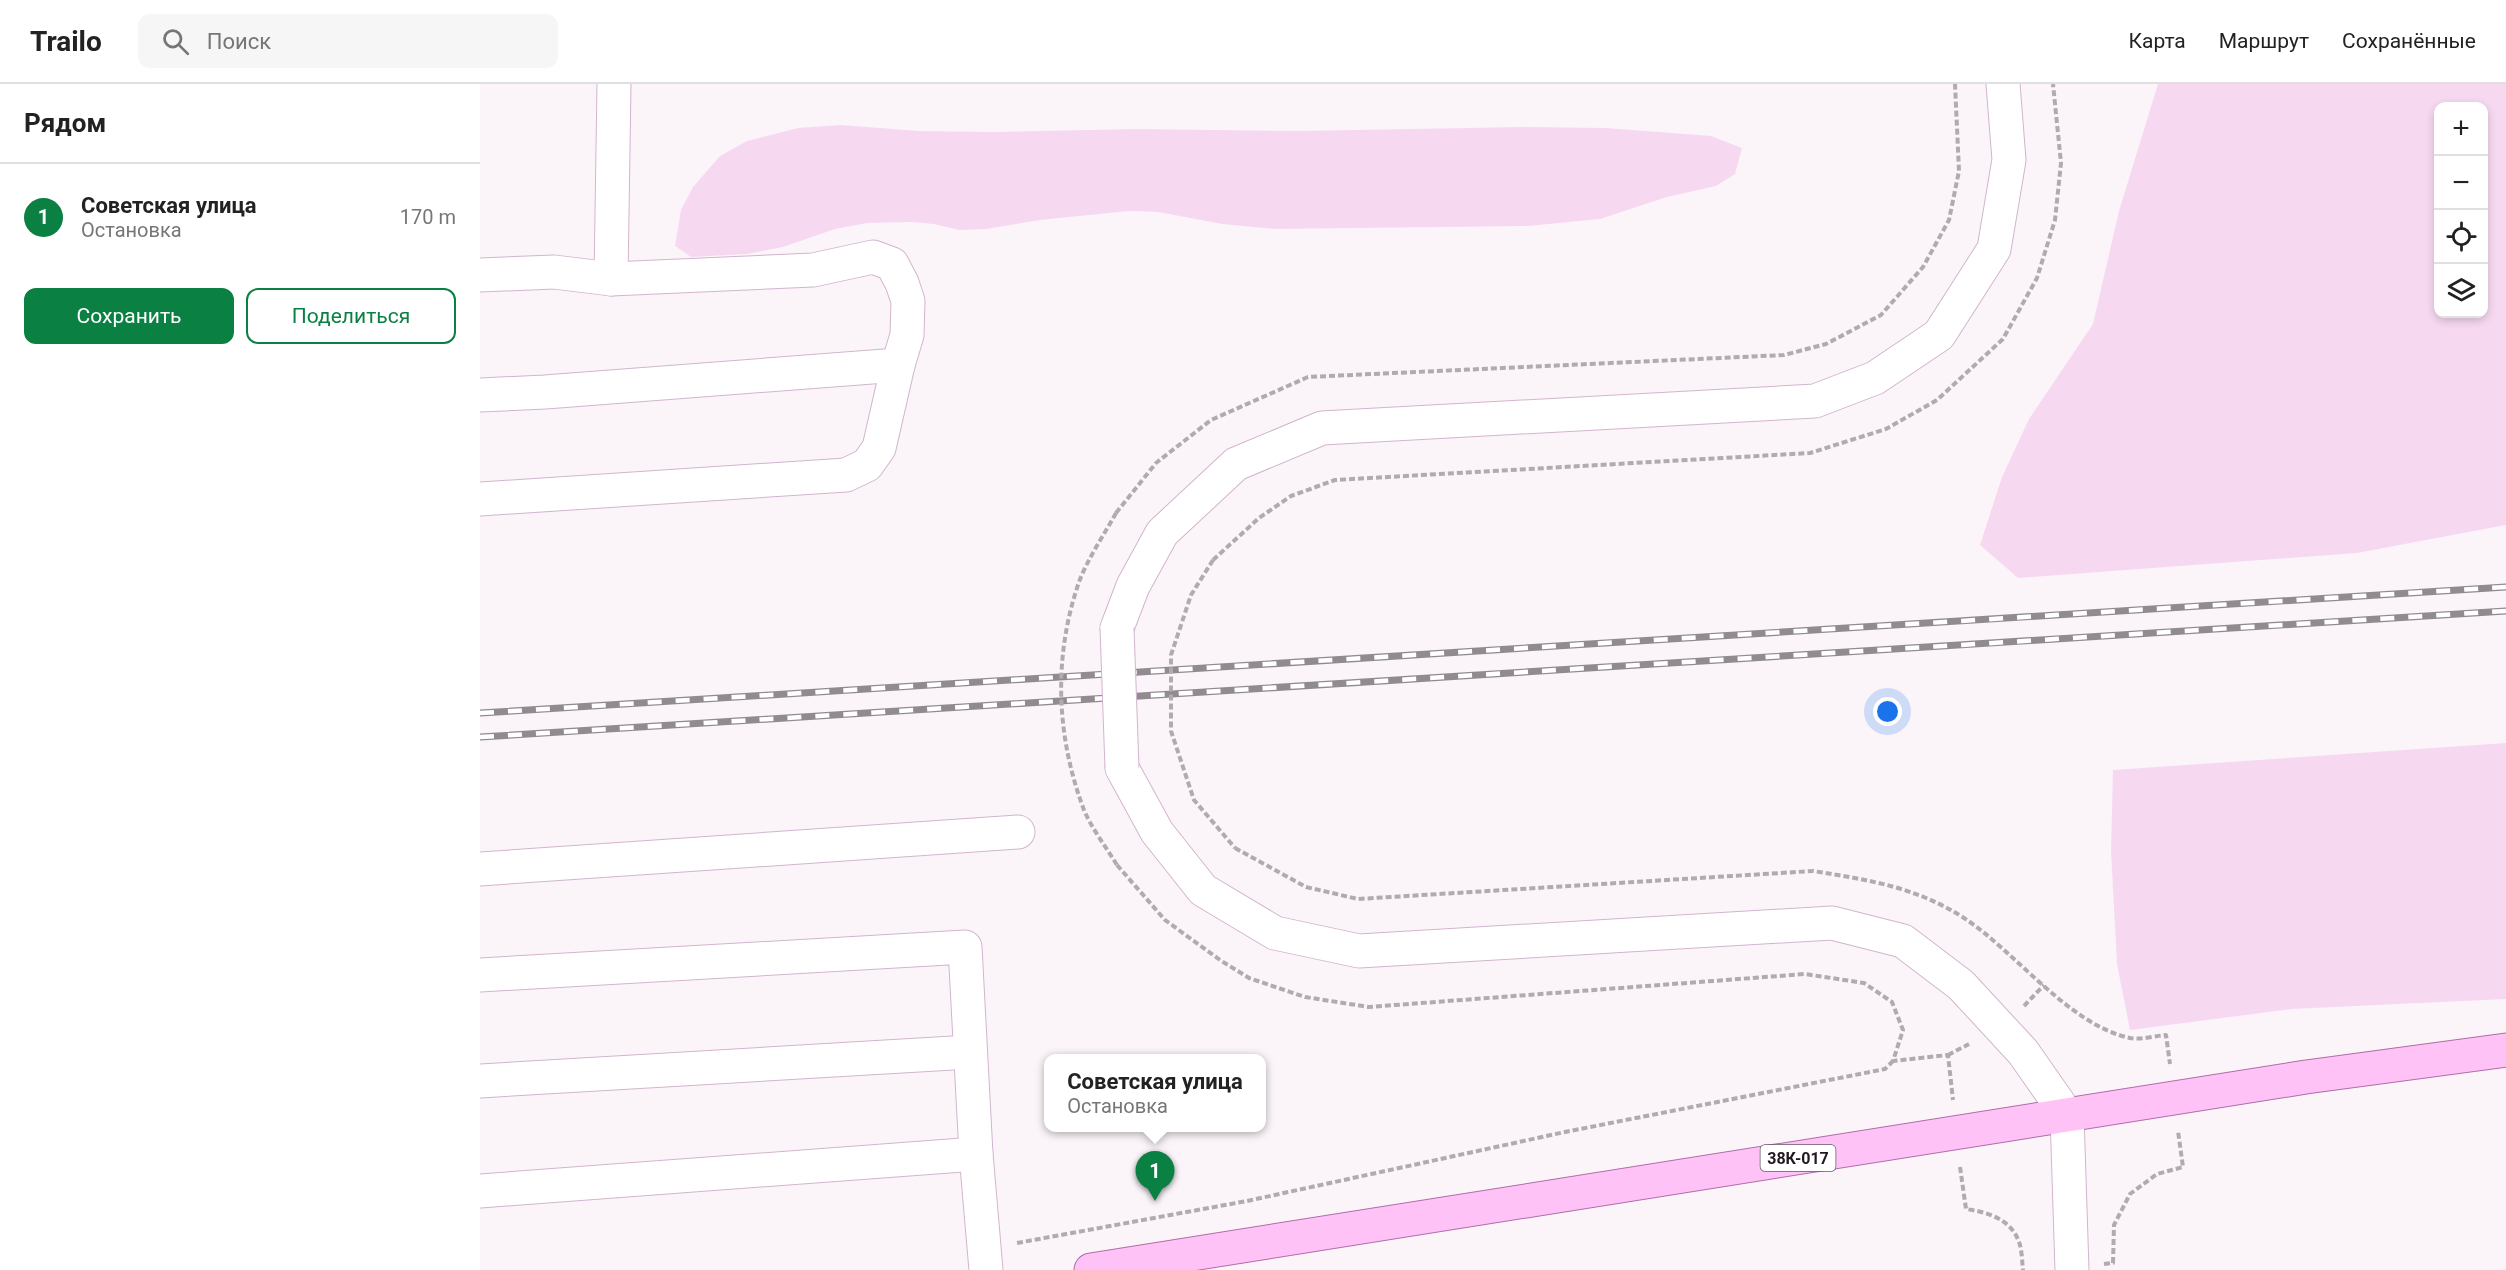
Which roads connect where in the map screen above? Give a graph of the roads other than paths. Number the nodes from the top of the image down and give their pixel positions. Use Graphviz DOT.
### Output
graph roads {
  1 [pos="614,84"];
  2 [pos="2003,84"];
  3 [pos="480,275"];
  4 [pos="611,279"];
  5 [pos="898,365"];
  6 [pos="480,395"];
  7 [pos="480,499"];
  8 [pos="1018,832"];
  9 [pos="480,869"];
  10 [pos="480,975"];
  11 [pos="2506,1050"];
  12 [pos="970,1052"];
  13 [pos="480,1081"];
  14 [pos="2067,1115"];
  15 [pos="976,1154"];
  16 [pos="480,1191"];
  17 [pos="985,1260"];
  18 [pos="2072,1269"];
  19 [pos="1091,1270"];
  1 -- 4 [label="street"];
  2 -- 14 [label="street, bridge"];
  3 -- 4 [label="street"];
  4 -- 5 [label="street"];
  5 -- 6 [label="street"];
  5 -- 7 [label="street"];
  8 -- 9 [label="street"];
  10 -- 12 [label="street"];
  11 -- 14 [label="main road, 38К-017"];
  12 -- 13 [label="street"];
  12 -- 15 [label="street"];
  14 -- 18 [label="street"];
  14 -- 19 [label="main road, 38К-017"];
  15 -- 16 [label="street"];
  15 -- 17 [label="street"];
}
